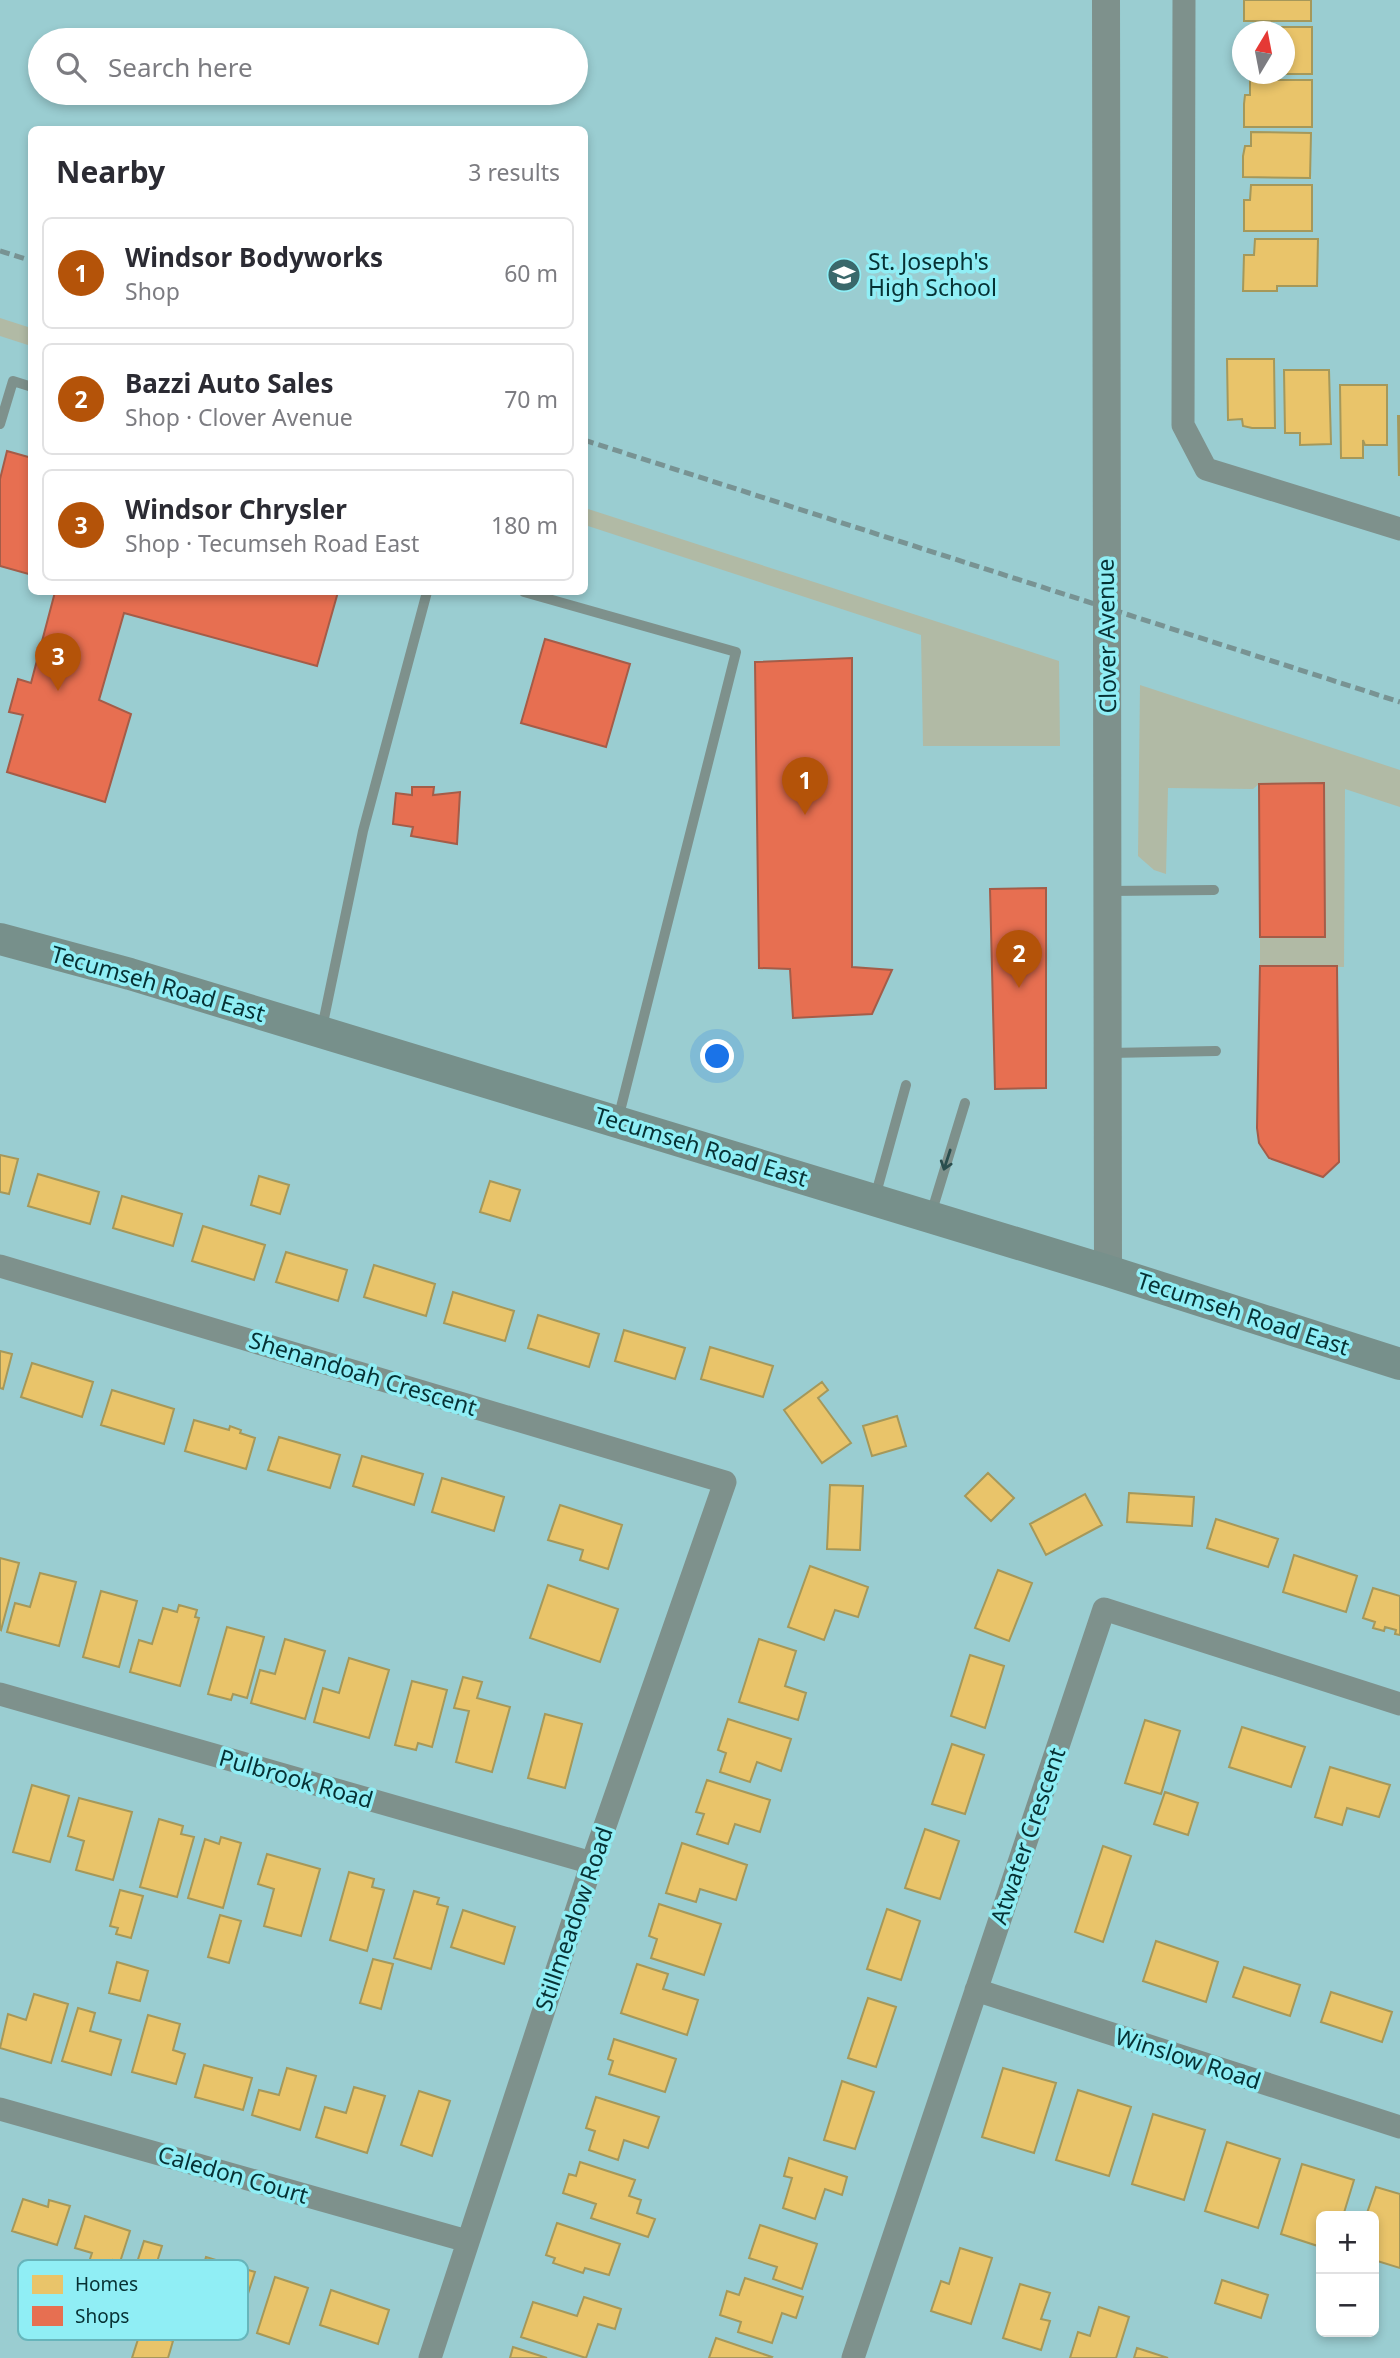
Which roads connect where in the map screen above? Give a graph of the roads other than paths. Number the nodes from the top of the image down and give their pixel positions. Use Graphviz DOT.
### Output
graph roads {
  1 [pos="1106,0"];
  2 [pos="1184,0"];
  3 [pos="28,386"];
  4 [pos="0,424"];
  5 [pos="1400,529"];
  6 [pos="426,595"];
  7 [pos="535,595"];
  8 [pos="1214,890"];
  9 [pos="1108,891"];
  10 [pos="0,939"];
  11 [pos="321,1032"];
  12 [pos="1216,1051"];
  13 [pos="1109,1053"];
  14 [pos="906,1085"];
  15 [pos="965,1103"];
  16 [pos="618,1122"];
  17 [pos="874,1200"];
  18 [pos="930,1217"];
  19 [pos="0,1266"];
  20 [pos="1108,1271"];
  21 [pos="1400,1364"];
  22 [pos="725,1482"];
  23 [pos="0,1694"];
  24 [pos="1400,1703"];
  25 [pos="592,1863"];
  26 [pos="976,1990"];
  27 [pos="0,2109"];
  28 [pos="1400,2127"];
  29 [pos="467,2241"];
  30 [pos="430,2358"];
  31 [pos="853,2358"];
  1 -- 9 [label="street, Clover Avenue"];
  2 -- 5 [label="street"];
  3 -- 4 [label="lane"];
  6 -- 11 [label="lane"];
  7 -- 16 [label="lane"];
  8 -- 9 [label="lane"];
  9 -- 13 [label="street, Clover Avenue"];
  10 -- 11 [label="main road, Tecumseh Road East"];
  11 -- 16 [label="main road, Tecumseh Road East"];
  12 -- 13 [label="lane"];
  13 -- 20 [label="street, Clover Avenue"];
  14 -- 17 [label="lane"];
  15 -- 18 [label="lane, one-way"];
  16 -- 17 [label="main road, Tecumseh Road East"];
  17 -- 18 [label="main road, Tecumseh Road East"];
  18 -- 20 [label="main road, Tecumseh Road East"];
  19 -- 22 [label="street, Shenandoah Crescent"];
  20 -- 21 [label="main road, Tecumseh Road East"];
  22 -- 25 [label="street, Stillmeadow Road"];
  23 -- 25 [label="street, Pulbrook Road"];
  24 -- 26 [label="street, Atwater Crescent"];
  25 -- 29 [label="street, Stillmeadow Road"];
  26 -- 28 [label="street, Winslow Road"];
  26 -- 31 [label="street, Atwater Crescent"];
  27 -- 29 [label="street, Caledon Court"];
  29 -- 30 [label="street, Stillmeadow Road"];
}
